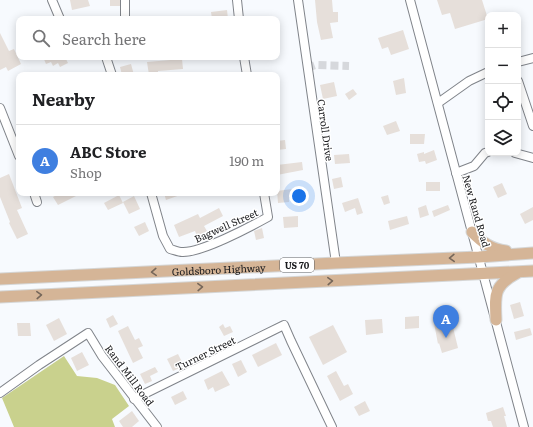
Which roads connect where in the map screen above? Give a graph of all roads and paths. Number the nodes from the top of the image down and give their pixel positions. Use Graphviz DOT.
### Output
graph roads {
  1 [pos="52,0"];
  2 [pos="125,0"];
  3 [pos="236,0"];
  4 [pos="298,0"];
  5 [pos="410,0"];
  6 [pos="59,16"];
  7 [pos="125,16"];
  8 [pos="239,16"];
  9 [pos="533,58"];
  10 [pos="107,60"];
  11 [pos="244,60"];
  12 [pos="521,61"];
  13 [pos="111,72"];
  14 [pos="246,72"];
  15 [pos="485,73"];
  16 [pos="519,84"];
  17 [pos="438,103"];
  18 [pos="0,108"];
  19 [pos="533,126"];
  20 [pos="16,148"];
  21 [pos="485,153"];
  22 [pos="521,155"];
  23 [pos="533,158"];
  24 [pos="456,173"];
  25 [pos="35,196"];
  26 [pos="152,196"];
  27 [pos="264,196"];
  28 [pos="37,202"];
  29 [pos="472,232"];
  30 [pos="528,253"];
  31 [pos="479,257"];
  32 [pos="336,263"];
  33 [pos="533,271"];
  34 [pos="518,272"];
  35 [pos="483,273"];
  36 [pos="0,279"];
  37 [pos="0,297"];
  38 [pos="496,320"];
  39 [pos="0,393"];
  40 [pos="134,399"];
  41 [pos="157,427"];
  42 [pos="332,427"];
  43 [pos="524,427"];
  1 -- 6 [label="street"];
  2 -- 7 [label="street"];
  3 -- 8 [label="street"];
  4 -- 32 [label="street, Carroll Drive"];
  5 -- 17 [label="street, New Rand Road"];
  9 -- 12 [label="street"];
  10 -- 13 [label="street"];
  11 -- 14 [label="street"];
  15 -- 17 [label="street"];
  16 -- 19 [label="street"];
  17 -- 24 [label="street, New Rand Road"];
  18 -- 20 [label="street"];
  21 -- 24 [label="street"];
  22 -- 23 [label="street"];
  24 -- 29 [label="street, New Rand Road"];
  25 -- 28 [label="street"];
  26 -- 27 [label="street, Bagwell Street"];
  29 -- 30 [label="main road"];
  29 -- 31 [label="street, New Rand Road"];
  30 -- 31 [label="main road, Goldsboro Highway / US 70"];
  31 -- 32 [label="main road, Goldsboro Highway / US 70, one-way"];
  31 -- 35 [label="street, New Rand Road"];
  32 -- 36 [label="main road, Goldsboro Highway / US 70, one-way"];
  33 -- 34 [label="main road, Goldsboro Highway / US 70"];
  34 -- 35 [label="main road, Goldsboro Highway / US 70"];
  34 -- 38 [label="main road"];
  37 -- 35 [label="main road, Goldsboro Highway / US 70, one-way"];
  35 -- 38 [label="street, New Rand Road"];
  38 -- 43 [label="street, New Rand Road"];
  39 -- 40 [label="street, Rand Mill Road"];
  40 -- 41 [label="street, Rand Mill Road"];
  40 -- 42 [label="street, Turner Street"];
}
